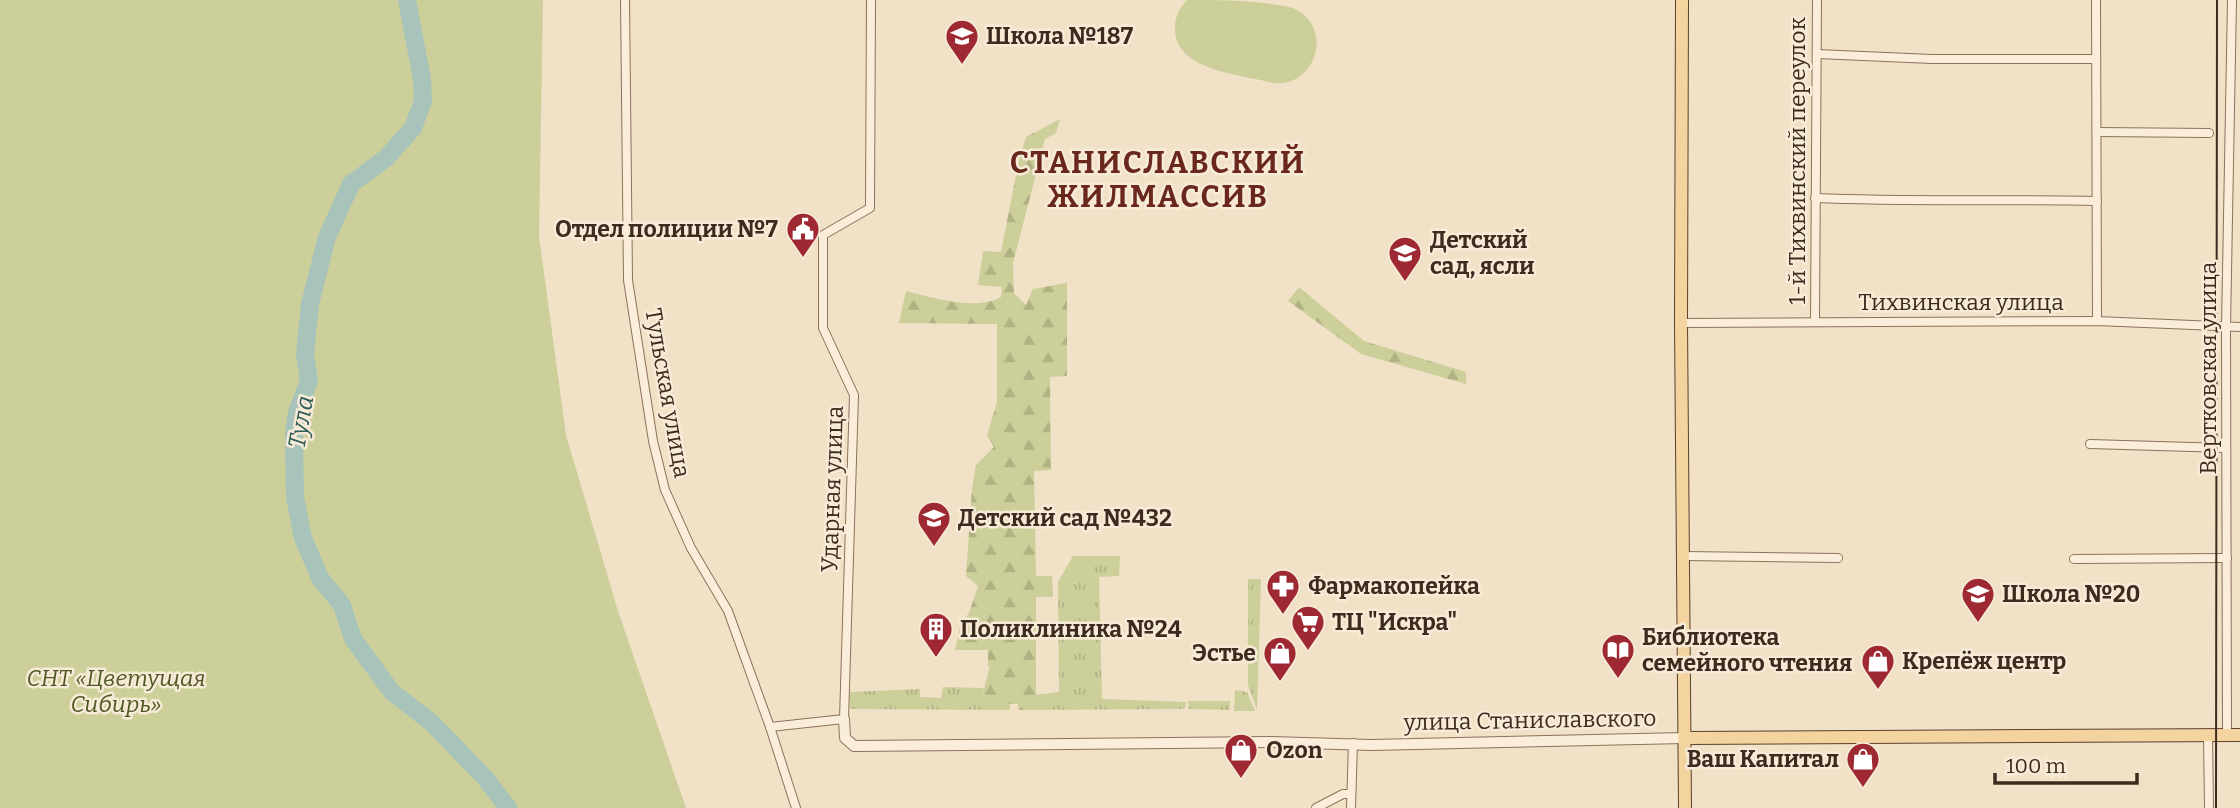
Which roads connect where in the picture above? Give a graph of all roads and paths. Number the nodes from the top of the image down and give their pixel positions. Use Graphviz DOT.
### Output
graph roads {
  1 [pos="625,0"];
  2 [pos="871,0"];
  3 [pos="1682,0"];
  4 [pos="1817,0"];
  5 [pos="2096,0"];
  6 [pos="2232,0"];
  7 [pos="1817,54"];
  8 [pos="2095,59"];
  9 [pos="2098,132"];
  10 [pos="2209,133"];
  11 [pos="1815,198"];
  12 [pos="2097,201"];
  13 [pos="2097,321"];
  14 [pos="1815,322"];
  15 [pos="1681,323"];
  16 [pos="2226,327"];
  17 [pos="2240,327"];
  18 [pos="2090,444"];
  19 [pos="2226,447"];
  20 [pos="1684,555"];
  21 [pos="1838,558"];
  22 [pos="2227,558"];
  23 [pos="2074,559"];
  24 [pos="844,719"];
  25 [pos="770,727"];
  26 [pos="2208,735"];
  27 [pos="2234,735"];
  28 [pos="1685,738"];
  29 [pos="1353,743"];
  30 [pos="1351,794"];
  31 [pos="796,808"];
  32 [pos="1316,808"];
  33 [pos="1351,808"];
  34 [pos="1685,808"];
  35 [pos="2209,808"];
  1 -- 25 [label="street, Тульская улица"];
  2 -- 24 [label="street, Ударная улица"];
  3 -- 15 [label="main road"];
  4 -- 7 [label="street, 1-й Тихвинский переулок"];
  5 -- 8 [label="street"];
  6 -- 16 [label="street, Вертковская улица"];
  7 -- 8 [label="street"];
  7 -- 11 [label="street, 1-й Тихвинский переулок"];
  8 -- 9 [label="street"];
  9 -- 10 [label="street"];
  9 -- 12 [label="street"];
  11 -- 12 [label="street"];
  11 -- 14 [label="street, 1-й Тихвинский переулок"];
  12 -- 13 [label="street"];
  13 -- 14 [label="street, Тихвинская улица"];
  13 -- 16 [label="street, Тихвинская улица"];
  14 -- 15 [label="street, Тихвинская улица"];
  15 -- 20 [label="main road"];
  16 -- 17 [label="street, Тихвинская улица"];
  16 -- 19 [label="street, Вертковская улица"];
  18 -- 19 [label="street"];
  19 -- 22 [label="street, Вертковская улица"];
  20 -- 21 [label="street"];
  20 -- 28 [label="main road"];
  22 -- 23 [label="street"];
  22 -- 27 [label="street, Вертковская улица"];
  24 -- 25 [label="street"];
  24 -- 29 [label="street, улица Станиславского"];
  25 -- 31 [label="street, Тульская улица"];
  26 -- 27 [label="main road, улица Станиславского"];
  26 -- 28 [label="main road, улица Станиславского"];
  26 -- 35 [label="street"];
  28 -- 29 [label="street, улица Станиславского"];
  28 -- 34 [label="main road"];
  29 -- 30 [label="street"];
  30 -- 32 [label="street"];
  30 -- 33 [label="street"];
}
